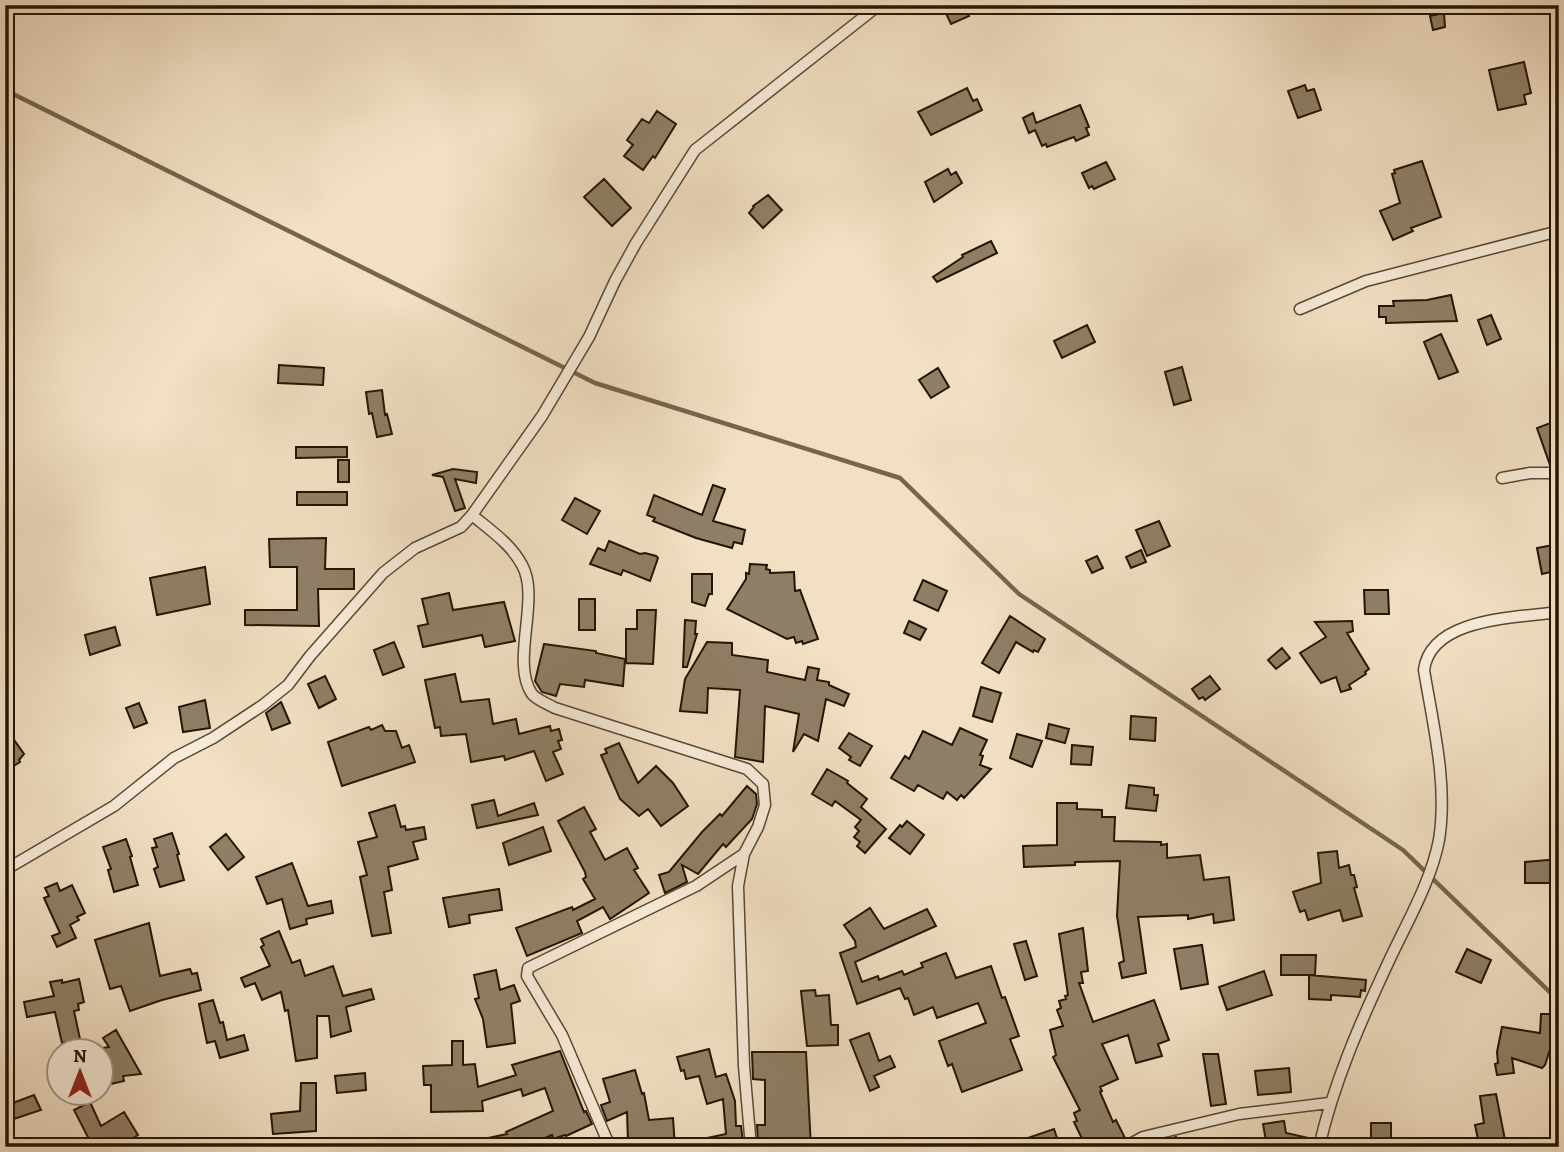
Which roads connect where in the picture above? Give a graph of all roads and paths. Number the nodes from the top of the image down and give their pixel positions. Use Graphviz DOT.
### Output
graph roads {
  1 [pos="879,5"];
  2 [pos="1559,231"];
  3 [pos="1300,309"];
  4 [pos="1559,473"];
  5 [pos="1502,478"];
  6 [pos="472,515"];
  7 [pos="1559,612"];
  8 [pos="744,854"];
  9 [pos="5,870"];
  10 [pos="1329,1103"];
  11 [pos="610,1147"];
  12 [pos="751,1147"];
  13 [pos="1125,1147"];
  14 [pos="1319,1147"];
  1 -- 6 [label="street"];
  2 -- 3 [label="street"];
  4 -- 5 [label="street"];
  6 -- 8 [label="street"];
  6 -- 9 [label="street"];
  7 -- 10 [label="street"];
  8 -- 11 [label="street"];
  8 -- 12 [label="street"];
  10 -- 13 [label="street"];
  10 -- 14 [label="street"];
}
